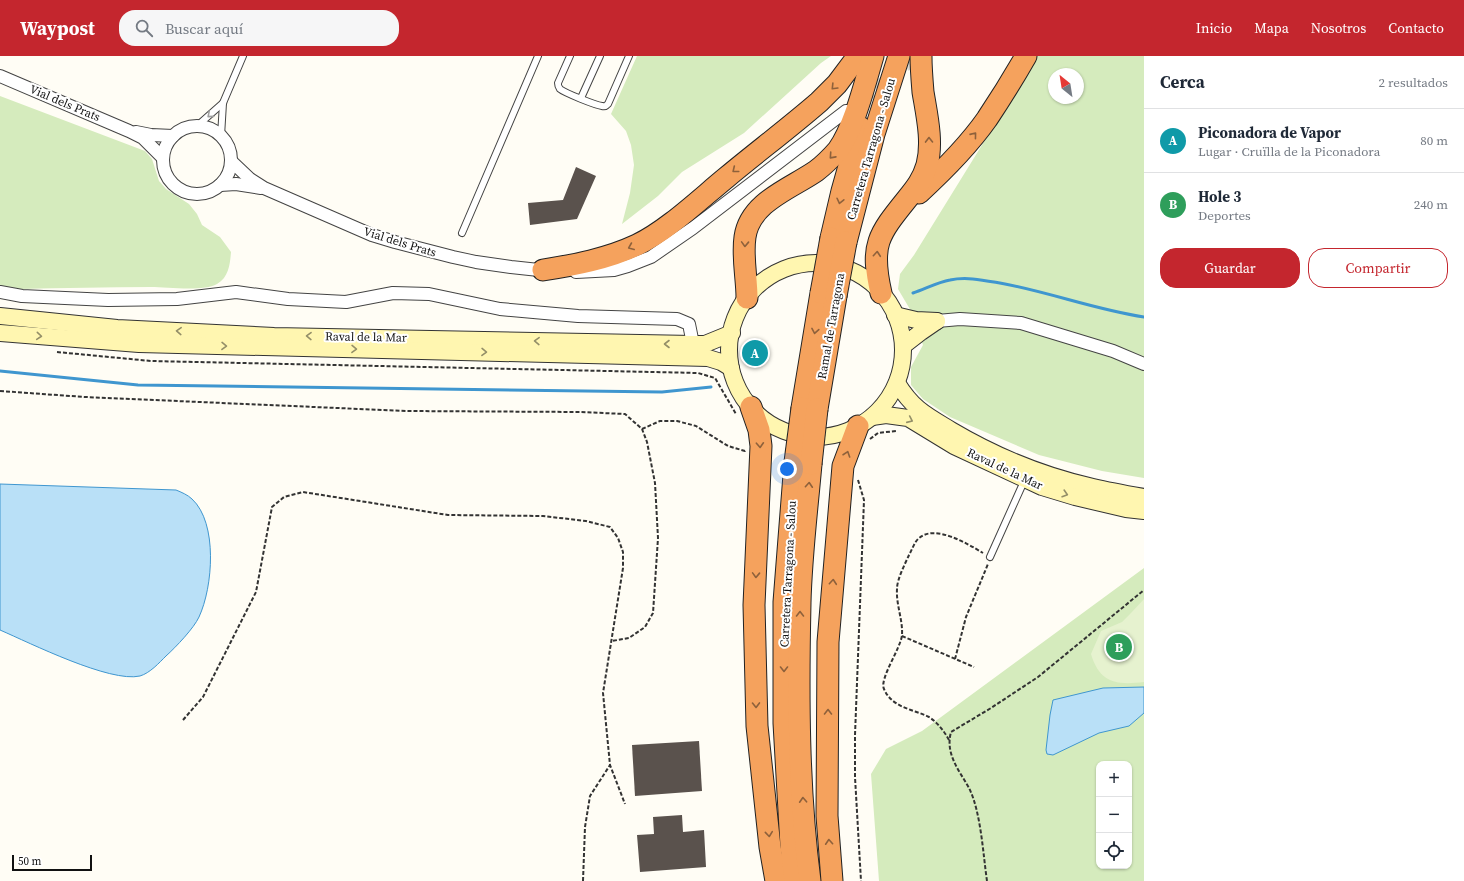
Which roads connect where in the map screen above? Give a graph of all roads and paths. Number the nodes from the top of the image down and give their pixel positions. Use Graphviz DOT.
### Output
graph roads {
  1 [pos="243,56"];
  2 [pos="538,56"];
  3 [pos="570,56"];
  4 [pos="600,56"];
  5 [pos="629,56"];
  6 [pos="858,56"];
  7 [pos="873,56"];
  8 [pos="882,56"];
  9 [pos="899,56"];
  10 [pos="921,56"];
  11 [pos="1026,56"];
  12 [pos="0,76"];
  13 [pos="581,98"];
  14 [pos="223,103"];
  15 [pos="846,111"];
  16 [pos="197,126"];
  17 [pos="129,131"];
  18 [pos="173,136"];
  19 [pos="221,136"];
  20 [pos="163,158"];
  21 [pos="231,161"];
  22 [pos="220,185"];
  23 [pos="264,188"];
  24 [pos="888,223"];
  25 [pos="462,233"];
  26 [pos="838,240"];
  27 [pos="543,270"];
  28 [pos="0,292"];
  29 [pos="881,293"];
  30 [pos="829,294"];
  31 [pos="748,298"];
  32 [pos="0,309"];
  33 [pos="896,315"];
  34 [pos="7,317"];
  35 [pos="937,321"];
  36 [pos="0,333"];
  37 [pos="732,333"];
  38 [pos="693,344"];
  39 [pos="903,346"];
  40 [pos="50,351"];
  41 [pos="1144,364"];
  42 [pos="731,368"];
  43 [pos="897,383"];
  44 [pos="0,391"];
  45 [pos="744,412"];
  46 [pos="866,428"];
  47 [pos="642,429"];
  48 [pos="900,431"];
  49 [pos="745,451"];
  50 [pos="803,463"];
  51 [pos="857,476"];
  52 [pos="1025,479"];
  53 [pos="1144,497"];
  54 [pos="1144,511"];
  55 [pos="990,557"];
  56 [pos="1144,590"];
  57 [pos="902,636"];
  58 [pos="612,641"];
  59 [pos="955,659"];
  60 [pos="974,667"];
  61 [pos="183,720"];
  62 [pos="949,740"];
  63 [pos="610,765"];
  64 [pos="625,804"];
  65 [pos="583,881"];
  66 [pos="776,881"];
  67 [pos="795,881"];
  68 [pos="810,881"];
  69 [pos="832,881"];
  70 [pos="861,881"];
  71 [pos="987,881"];
  1 -- 14 [label="lane"];
  2 -- 25 [label="lane"];
  3 -- 13 [label="lane"];
  4 -- 13 [label="lane"];
  5 -- 13 [label="lane"];
  6 -- 27 [label="highway, one-way"];
  7 -- 31 [label="highway, one-way"];
  8 -- 26 [label="highway, Carretera Tarragona - Salou, one-way"];
  9 -- 26 [label="highway, Carretera Tarragona - Salou"];
  24 -- 10 [label="highway, one-way"];
  24 -- 11 [label="highway, one-way"];
  12 -- 17 [label="street, Vial dels Prats"];
  14 -- 16 [label="lane, one-way"];
  14 -- 19 [label="lane"];
  15 -- 27 [label="street, Vial dels Prats"];
  16 -- 18 [label="street"];
  16 -- 19 [label="street"];
  17 -- 18 [label="street, Vial dels Prats"];
  17 -- 20 [label="street, Vial dels Prats"];
  18 -- 20 [label="street"];
  19 -- 21 [label="street"];
  20 -- 22 [label="street"];
  21 -- 22 [label="street"];
  21 -- 23 [label="street, Vial dels Prats"];
  22 -- 23 [label="street, Vial dels Prats"];
  23 -- 27 [label="street, Vial dels Prats"];
  29 -- 24 [label="highway, one-way"];
  26 -- 30 [label="highway, Ramal de Tarragona, bridge"];
  28 -- 38 [label="street"];
  29 -- 31 [label="street"];
  29 -- 33 [label="street"];
  30 -- 50 [label="highway, Carretera Tarragona - Salou, bridge"];
  31 -- 37 [label="street"];
  32 -- 34 [label="street"];
  33 -- 35 [label="street"];
  33 -- 39 [label="street"];
  38 -- 34 [label="street, Raval de la Mar, one-way"];
  35 -- 39 [label="street"];
  35 -- 41 [label="street"];
  36 -- 42 [label="street, Raval de la Mar, one-way"];
  37 -- 38 [label="street, Raval de la Mar"];
  37 -- 42 [label="street"];
  39 -- 43 [label="street"];
  40 -- 45 [label="path"];
  42 -- 45 [label="street"];
  43 -- 46 [label="street"];
  43 -- 53 [label="street, Raval de la Mar"];
  44 -- 47 [label="path"];
  45 -- 46 [label="street"];
  45 -- 66 [label="highway, one-way"];
  46 -- 48 [label="path"];
  46 -- 52 [label="street, Raval de la Mar, one-way"];
  69 -- 46 [label="highway, one-way"];
  47 -- 49 [label="path"];
  47 -- 58 [label="path"];
  50 -- 67 [label="highway, Carretera Tarragona - Salou, one-way"];
  68 -- 50 [label="highway, Carretera Tarragona - Salou, one-way"];
  51 -- 70 [label="path"];
  52 -- 54 [label="street, Raval de la Mar, one-way"];
  52 -- 55 [label="lane"];
  55 -- 57 [label="path"];
  55 -- 59 [label="path"];
  56 -- 62 [label="path"];
  57 -- 59 [label="path"];
  57 -- 62 [label="path"];
  58 -- 61 [label="path"];
  58 -- 63 [label="path"];
  59 -- 60 [label="path"];
  62 -- 71 [label="path"];
  63 -- 64 [label="path"];
  63 -- 65 [label="path"];
}
